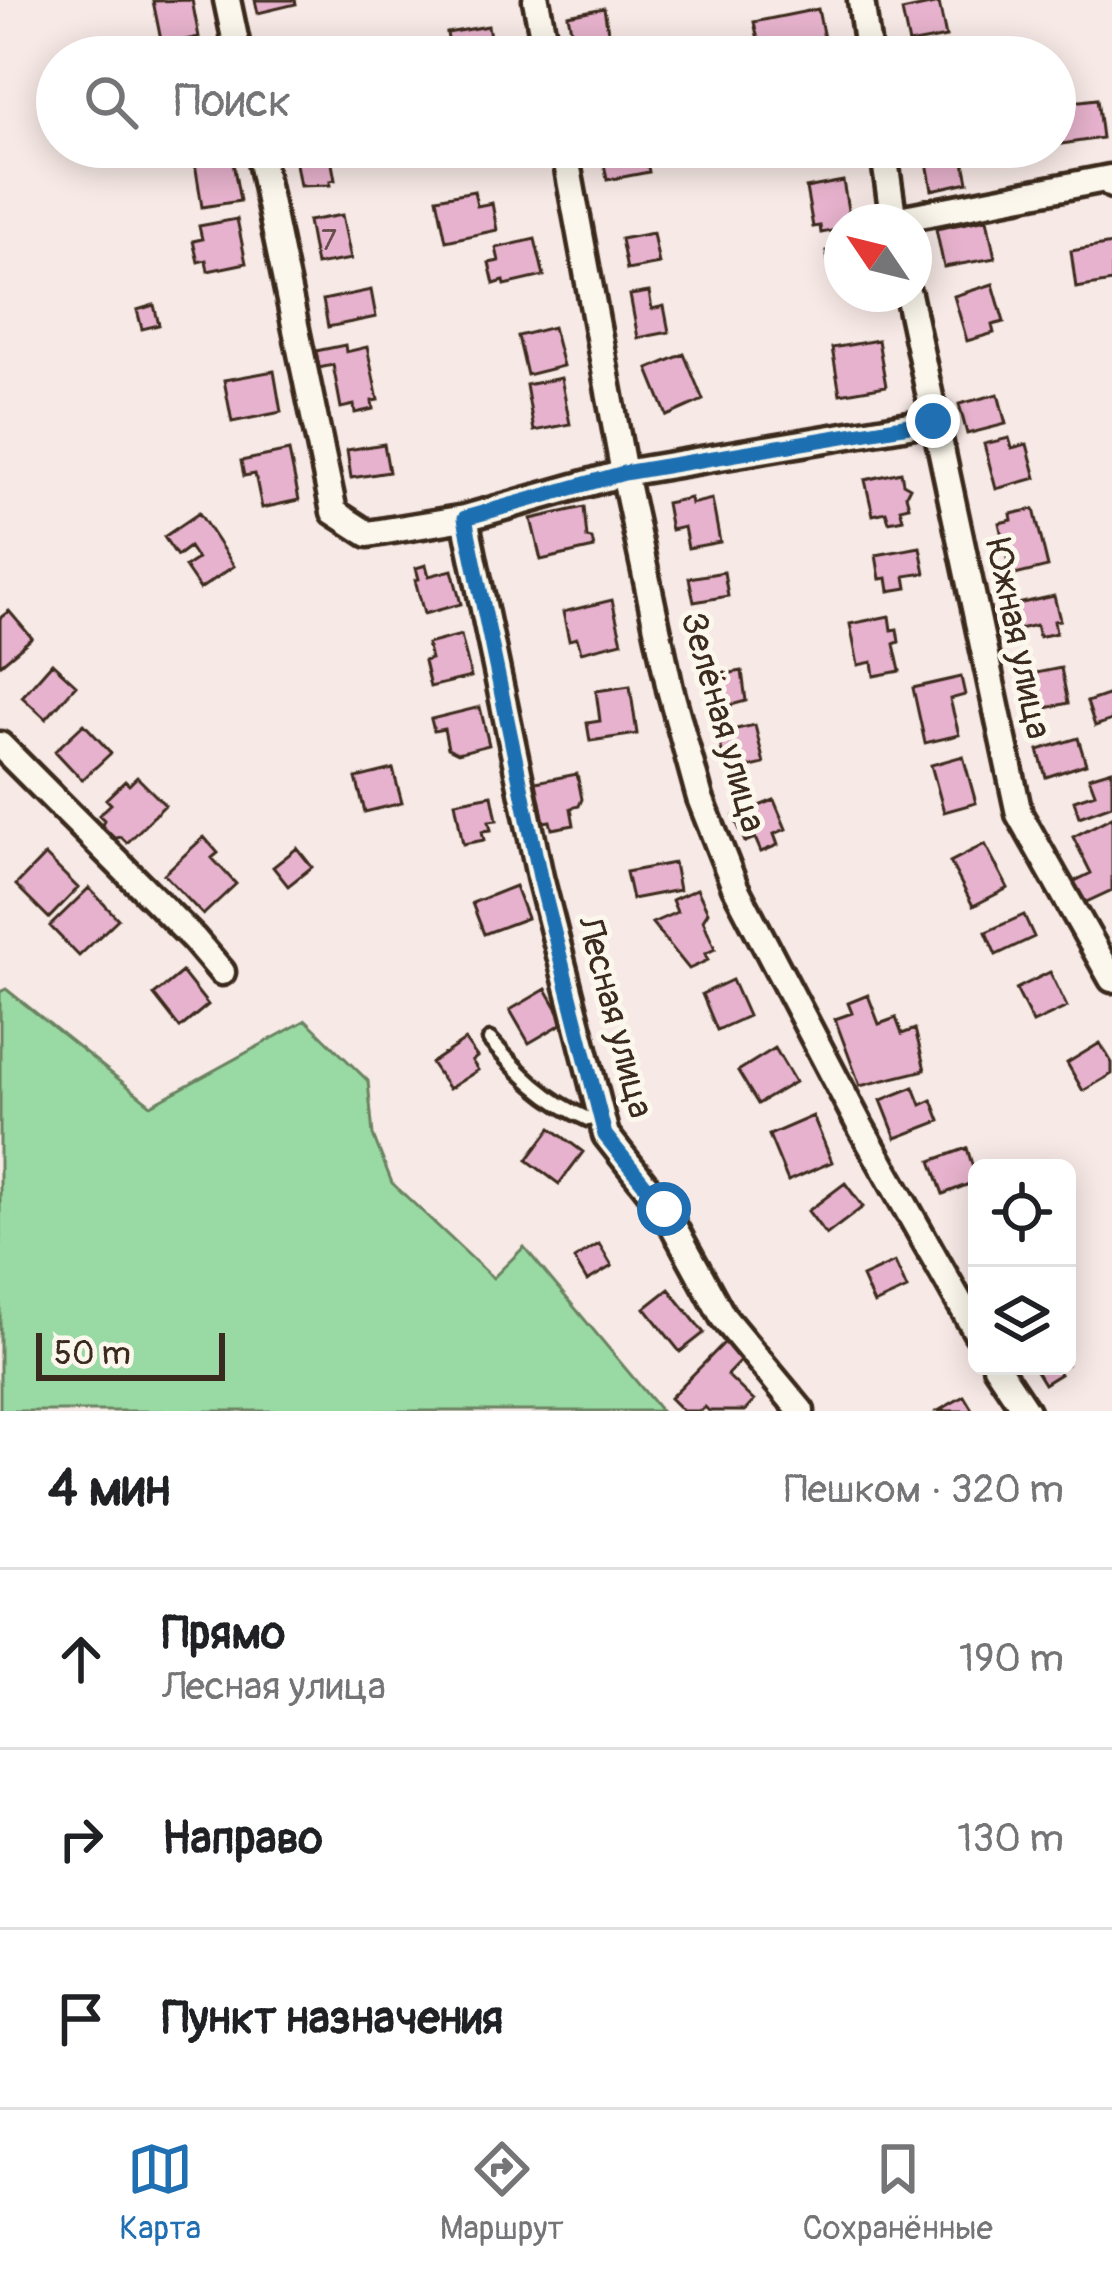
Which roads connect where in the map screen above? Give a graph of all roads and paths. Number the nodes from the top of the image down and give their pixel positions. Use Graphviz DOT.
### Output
graph roads {
  1 [pos="227,0"];
  2 [pos="536,0"];
  3 [pos="861,0"];
  4 [pos="235,36"];
  5 [pos="543,36"];
  6 [pos="866,36"];
  7 [pos="262,168"];
  8 [pos="568,168"];
  9 [pos="886,168"];
  10 [pos="1112,185"];
  11 [pos="891,204"];
  12 [pos="932,213"];
  13 [pos="912,312"];
  14 [pos="933,421"];
  15 [pos="624,473"];
  16 [pos="465,518"];
  17 [pos="0,745"];
  18 [pos="222,972"];
  19 [pos="1112,979"];
  20 [pos="490,1040"];
  21 [pos="600,1115"];
  22 [pos="968,1317"];
  23 [pos="1002,1375"];
  24 [pos="802,1411"];
  25 [pos="1026,1411"];
  1 -- 4 [label="street"];
  2 -- 5 [label="street"];
  3 -- 6 [label="street"];
  7 -- 16 [label="street"];
  8 -- 15 [label="street, Зелёная улица"];
  9 -- 11 [label="street"];
  10 -- 12 [label="street"];
  13 -- 14 [label="street, Южная улица"];
  14 -- 15 [label="street"];
  14 -- 19 [label="street, Южная улица"];
  15 -- 16 [label="street"];
  15 -- 22 [label="street, Зелёная улица"];
  16 -- 21 [label="street, Лесная улица"];
  17 -- 18 [label="street"];
  20 -- 21 [label="lane"];
  21 -- 24 [label="street, Лесная улица"];
  23 -- 25 [label="street"];
}
